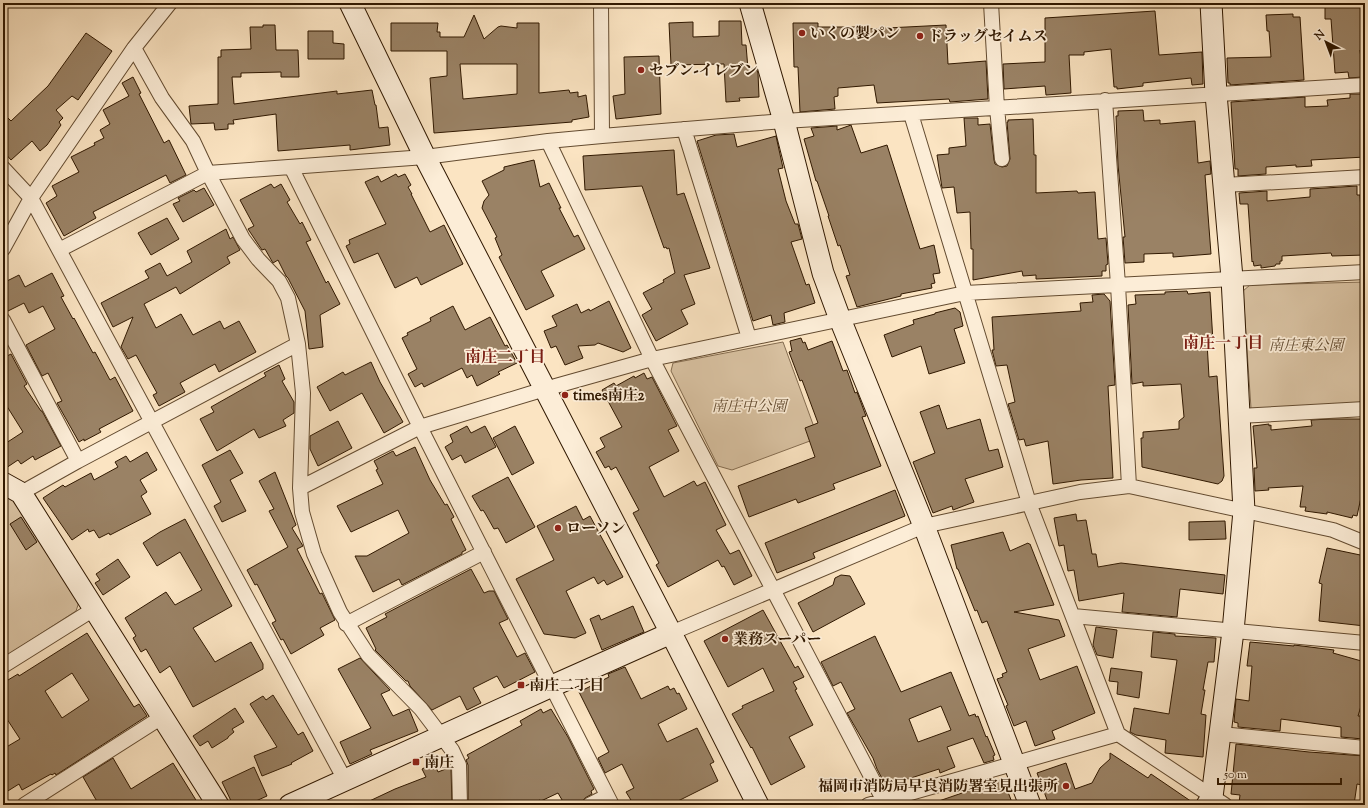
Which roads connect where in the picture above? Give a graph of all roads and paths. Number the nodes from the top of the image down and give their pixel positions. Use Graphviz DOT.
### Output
graph roads {
  1 [pos="170,3"];
  2 [pos="350,3"];
  3 [pos="601,3"];
  4 [pos="750,3"];
  5 [pos="991,3"];
  6 [pos="1211,3"];
  7 [pos="134,48"];
  8 [pos="1365,85"];
  9 [pos="1216,94"];
  10 [pos="1105,100"];
  11 [pos="997,108"];
  12 [pos="911,114"];
  13 [pos="784,121"];
  14 [pos="684,129"];
  15 [pos="602,136"];
  16 [pos="548,141"];
  17 [pos="425,156"];
  18 [pos="1002,159"];
  19 [pos="291,167"];
  20 [pos="3,168"];
  21 [pos="208,173"];
  22 [pos="1365,177"];
  23 [pos="1224,185"];
  24 [pos="31,198"];
  25 [pos="3,249"];
  26 [pos="59,250"];
  27 [pos="1365,272"];
  28 [pos="1232,278"];
  29 [pos="1118,285"];
  30 [pos="965,293"];
  31 [pos="840,319"];
  32 [pos="3,320"];
  33 [pos="749,338"];
  34 [pos="298,344"];
  35 [pos="652,359"];
  36 [pos="546,389"];
  37 [pos="1365,409"];
  38 [pos="1239,416"];
  39 [pos="152,422"];
  40 [pos="420,427"];
  41 [pos="78,461"];
  42 [pos="1129,486"];
  43 [pos="12,488"];
  44 [pos="300,488"];
  45 [pos="1029,503"];
  46 [pos="1244,511"];
  47 [pos="924,526"];
  48 [pos="1365,543"];
  49 [pos="484,552"];
  50 [pos="772,590"];
  51 [pos="94,609"];
  52 [pos="1073,616"];
  53 [pos="346,624"];
  54 [pos="1233,631"];
  55 [pos="671,633"];
  56 [pos="1365,643"];
  57 [pos="3,666"];
  58 [pos="552,686"];
  59 [pos="162,718"];
  60 [pos="1118,734"];
  61 [pos="1220,734"];
  62 [pos="441,736"];
  63 [pos="1365,748"];
  64 [pos="1013,763"];
  65 [pos="345,780"];
  66 [pos="609,801"];
  67 [pos="1215,802"];
  68 [pos="884,803"];
  69 [pos="24,805"];
  70 [pos="218,805"];
  71 [pos="290,805"];
  72 [pos="460,805"];
  73 [pos="590,805"];
  74 [pos="758,805"];
  75 [pos="868,805"];
  76 [pos="1030,805"];
  1 -- 7 [label="street"];
  2 -- 17 [label="street"];
  3 -- 15 [label="street"];
  4 -- 13 [label="street"];
  5 -- 11 [label="street"];
  6 -- 9 [label="street"];
  7 -- 21 [label="street"];
  7 -- 24 [label="street"];
  8 -- 9 [label="street"];
  9 -- 10 [label="street"];
  9 -- 23 [label="street"];
  10 -- 11 [label="street"];
  10 -- 29 [label="street"];
  11 -- 12 [label="street"];
  11 -- 18 [label="street"];
  12 -- 13 [label="street"];
  12 -- 30 [label="street"];
  13 -- 14 [label="street"];
  13 -- 31 [label="street"];
  14 -- 15 [label="street"];
  14 -- 33 [label="street"];
  15 -- 16 [label="street"];
  16 -- 17 [label="street"];
  16 -- 35 [label="street"];
  17 -- 19 [label="street"];
  17 -- 36 [label="street"];
  19 -- 21 [label="street"];
  19 -- 40 [label="street"];
  20 -- 24 [label="street"];
  21 -- 26 [label="street"];
  21 -- 34 [label="street"];
  22 -- 23 [label="street"];
  23 -- 28 [label="street"];
  24 -- 25 [label="street"];
  24 -- 26 [label="street"];
  26 -- 39 [label="street"];
  27 -- 28 [label="street"];
  28 -- 29 [label="street"];
  28 -- 38 [label="street"];
  29 -- 30 [label="street"];
  29 -- 42 [label="street"];
  30 -- 31 [label="street"];
  30 -- 45 [label="street"];
  31 -- 33 [label="street"];
  31 -- 47 [label="street"];
  32 -- 41 [label="street"];
  33 -- 35 [label="street"];
  34 -- 39 [label="street"];
  34 -- 44 [label="street"];
  35 -- 36 [label="street"];
  35 -- 50 [label="street"];
  36 -- 40 [label="street"];
  36 -- 55 [label="street"];
  37 -- 38 [label="street"];
  38 -- 46 [label="street"];
  39 -- 41 [label="street"];
  39 -- 65 [label="street"];
  40 -- 44 [label="street"];
  40 -- 49 [label="street"];
  41 -- 43 [label="street"];
  42 -- 45 [label="street"];
  42 -- 46 [label="street"];
  43 -- 51 [label="street"];
  44 -- 53 [label="street"];
  45 -- 47 [label="street"];
  45 -- 52 [label="street"];
  46 -- 48 [label="street"];
  46 -- 54 [label="street"];
  47 -- 50 [label="street"];
  47 -- 64 [label="street"];
  49 -- 53 [label="street"];
  49 -- 58 [label="street"];
  50 -- 55 [label="street"];
  50 -- 68 [label="street"];
  51 -- 57 [label="street"];
  51 -- 59 [label="street"];
  52 -- 54 [label="street"];
  52 -- 60 [label="street"];
  53 -- 62 [label="street"];
  54 -- 56 [label="street"];
  54 -- 61 [label="street"];
  55 -- 58 [label="street"];
  55 -- 74 [label="street"];
  58 -- 62 [label="street"];
  58 -- 66 [label="street"];
  59 -- 69 [label="street"];
  59 -- 70 [label="street"];
  60 -- 64 [label="street"];
  60 -- 67 [label="street"];
  61 -- 63 [label="street"];
  61 -- 67 [label="street"];
  62 -- 65 [label="street"];
  62 -- 72 [label="street"];
  64 -- 68 [label="street"];
  64 -- 76 [label="street"];
  65 -- 71 [label="street"];
  66 -- 73 [label="street"];
  68 -- 75 [label="street"];
}
